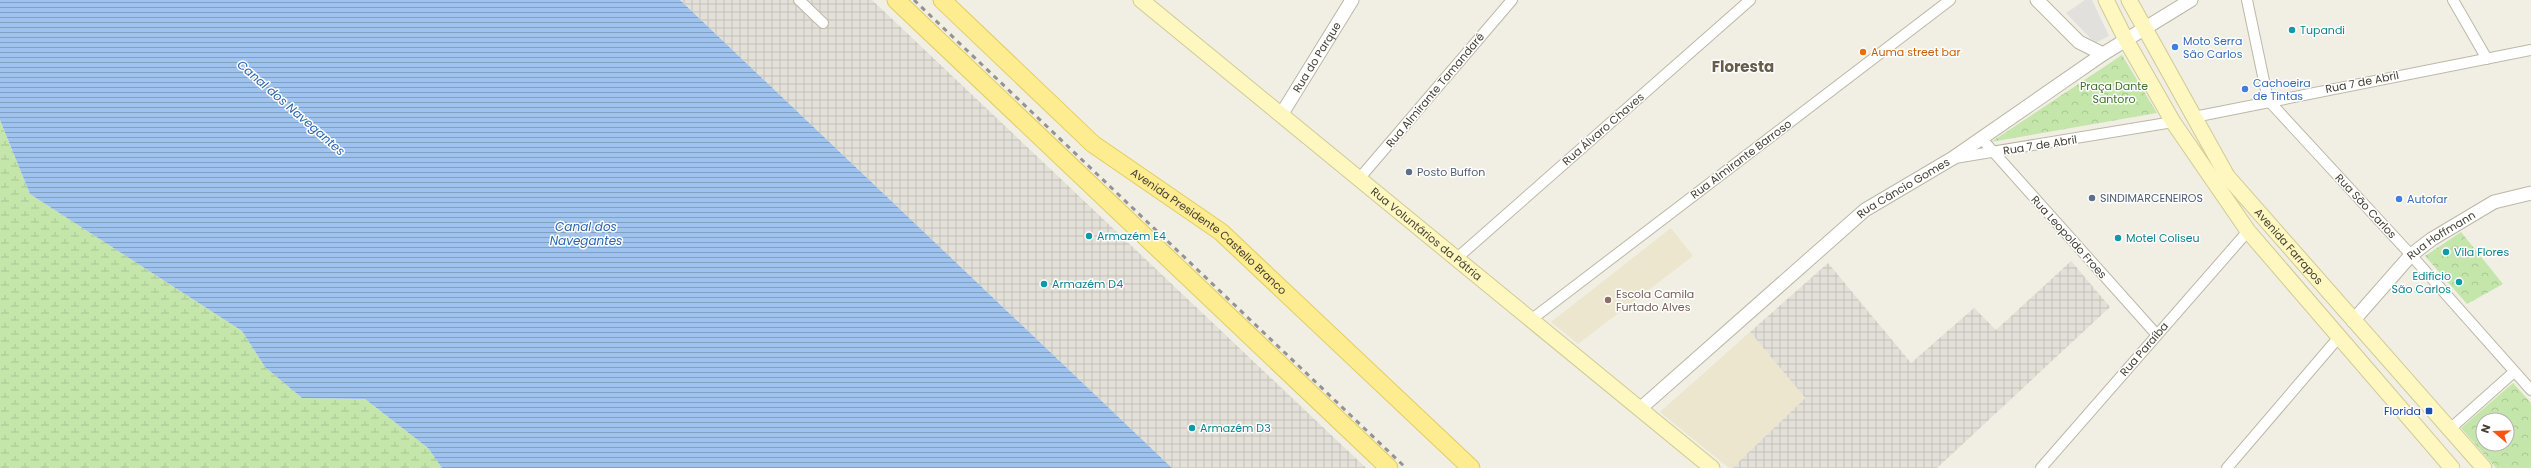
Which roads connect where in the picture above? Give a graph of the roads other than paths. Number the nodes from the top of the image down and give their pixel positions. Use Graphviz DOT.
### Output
graph roads {
  1 [pos="799,0"];
  2 [pos="896,0"];
  3 [pos="942,0"];
  4 [pos="1141,0"];
  5 [pos="1352,0"];
  6 [pos="1512,0"];
  7 [pos="1750,0"];
  8 [pos="1950,0"];
  9 [pos="2037,0"];
  10 [pos="2106,0"];
  11 [pos="2129,0"];
  12 [pos="2190,0"];
  13 [pos="2247,0"];
  14 [pos="2453,0"];
  15 [pos="823,23"];
  16 [pos="2144,30"];
  17 [pos="2126,40"];
  18 [pos="2531,50"];
  19 [pos="2103,54"];
  20 [pos="2488,59"];
  21 [pos="2268,100"];
  22 [pos="1281,115"];
  23 [pos="2194,117"];
  24 [pos="2173,122"];
  25 [pos="1981,138"];
  26 [pos="1994,152"];
  27 [pos="1953,158"];
  28 [pos="1358,180"];
  29 [pos="2531,193"];
  30 [pos="2248,231"];
  31 [pos="2411,255"];
  32 [pos="1457,258"];
  33 [pos="1532,319"];
  34 [pos="2353,321"];
  35 [pos="2157,335"];
  36 [pos="2339,337"];
  37 [pos="2514,372"];
  38 [pos="2531,390"];
  39 [pos="1641,408"];
  40 [pos="2451,428"];
  41 [pos="2447,466"];
  42 [pos="1389,468"];
  43 [pos="1471,468"];
  44 [pos="1712,468"];
  45 [pos="2041,468"];
  46 [pos="2227,468"];
  47 [pos="2484,468"];
  1 -- 15 [label="street"];
  2 -- 42 [label="main road"];
  3 -- 43 [label="main road, Avenida Presidente Castello Branco"];
  4 -- 22 [label="main road, Rua Voluntários da Pátria"];
  5 -- 22 [label="street, Rua do Parque"];
  6 -- 28 [label="street, Rua Almirante Tamandaré"];
  7 -- 32 [label="street, Rua Álvaro Chaves"];
  8 -- 33 [label="street, Rua Almirante Barroso"];
  9 -- 19 [label="street"];
  10 -- 17 [label="main road, Avenida Farrapos"];
  11 -- 16 [label="main road, Avenida Farrapos"];
  12 -- 16 [label="street, Rua Câncio Gomes"];
  13 -- 21 [label="street"];
  14 -- 20 [label="street"];
  16 -- 17 [label="street, Rua Câncio Gomes"];
  16 -- 23 [label="main road, Avenida Farrapos"];
  17 -- 19 [label="street, Rua Câncio Gomes"];
  17 -- 24 [label="main road, Avenida Farrapos"];
  18 -- 20 [label="street, Rua 7 de Abril"];
  19 -- 25 [label="street, Rua Câncio Gomes"];
  20 -- 21 [label="street, Rua 7 de Abril"];
  21 -- 23 [label="street, Rua 7 de Abril"];
  21 -- 31 [label="street, Rua São Carlos"];
  22 -- 28 [label="main road, Rua Voluntários da Pátria"];
  23 -- 34 [label="main road, Avenida Farrapos"];
  24 -- 26 [label="street, Rua 7 de Abril"];
  24 -- 30 [label="main road, Avenida Farrapos"];
  25 -- 26 [label="street, Rua Leopoldo Froes"];
  25 -- 27 [label="street, Rua Câncio Gomes"];
  26 -- 27 [label="street, Rua 7 de Abril"];
  26 -- 35 [label="street, Rua Leopoldo Froes"];
  27 -- 39 [label="street, Rua Câncio Gomes"];
  28 -- 32 [label="main road, Rua Voluntários da Pátria"];
  29 -- 31 [label="street, Rua Hoffmann"];
  30 -- 35 [label="street, Rua Paraíba"];
  30 -- 36 [label="main road, Avenida Farrapos"];
  31 -- 34 [label="street, Rua Hoffmann"];
  31 -- 37 [label="street, Rua São Carlos"];
  32 -- 33 [label="main road, Rua Voluntários da Pátria"];
  33 -- 39 [label="main road, Rua Voluntários da Pátria"];
  34 -- 40 [label="main road, Avenida Farrapos"];
  35 -- 45 [label="street, Rua Paraíba"];
  36 -- 41 [label="main road, Avenida Farrapos"];
  36 -- 46 [label="street"];
  37 -- 38 [label="street, Rua São Carlos"];
  37 -- 40 [label="street"];
  39 -- 44 [label="main road, Rua Voluntários da Pátria"];
  40 -- 47 [label="main road, Avenida Farrapos"];
}
